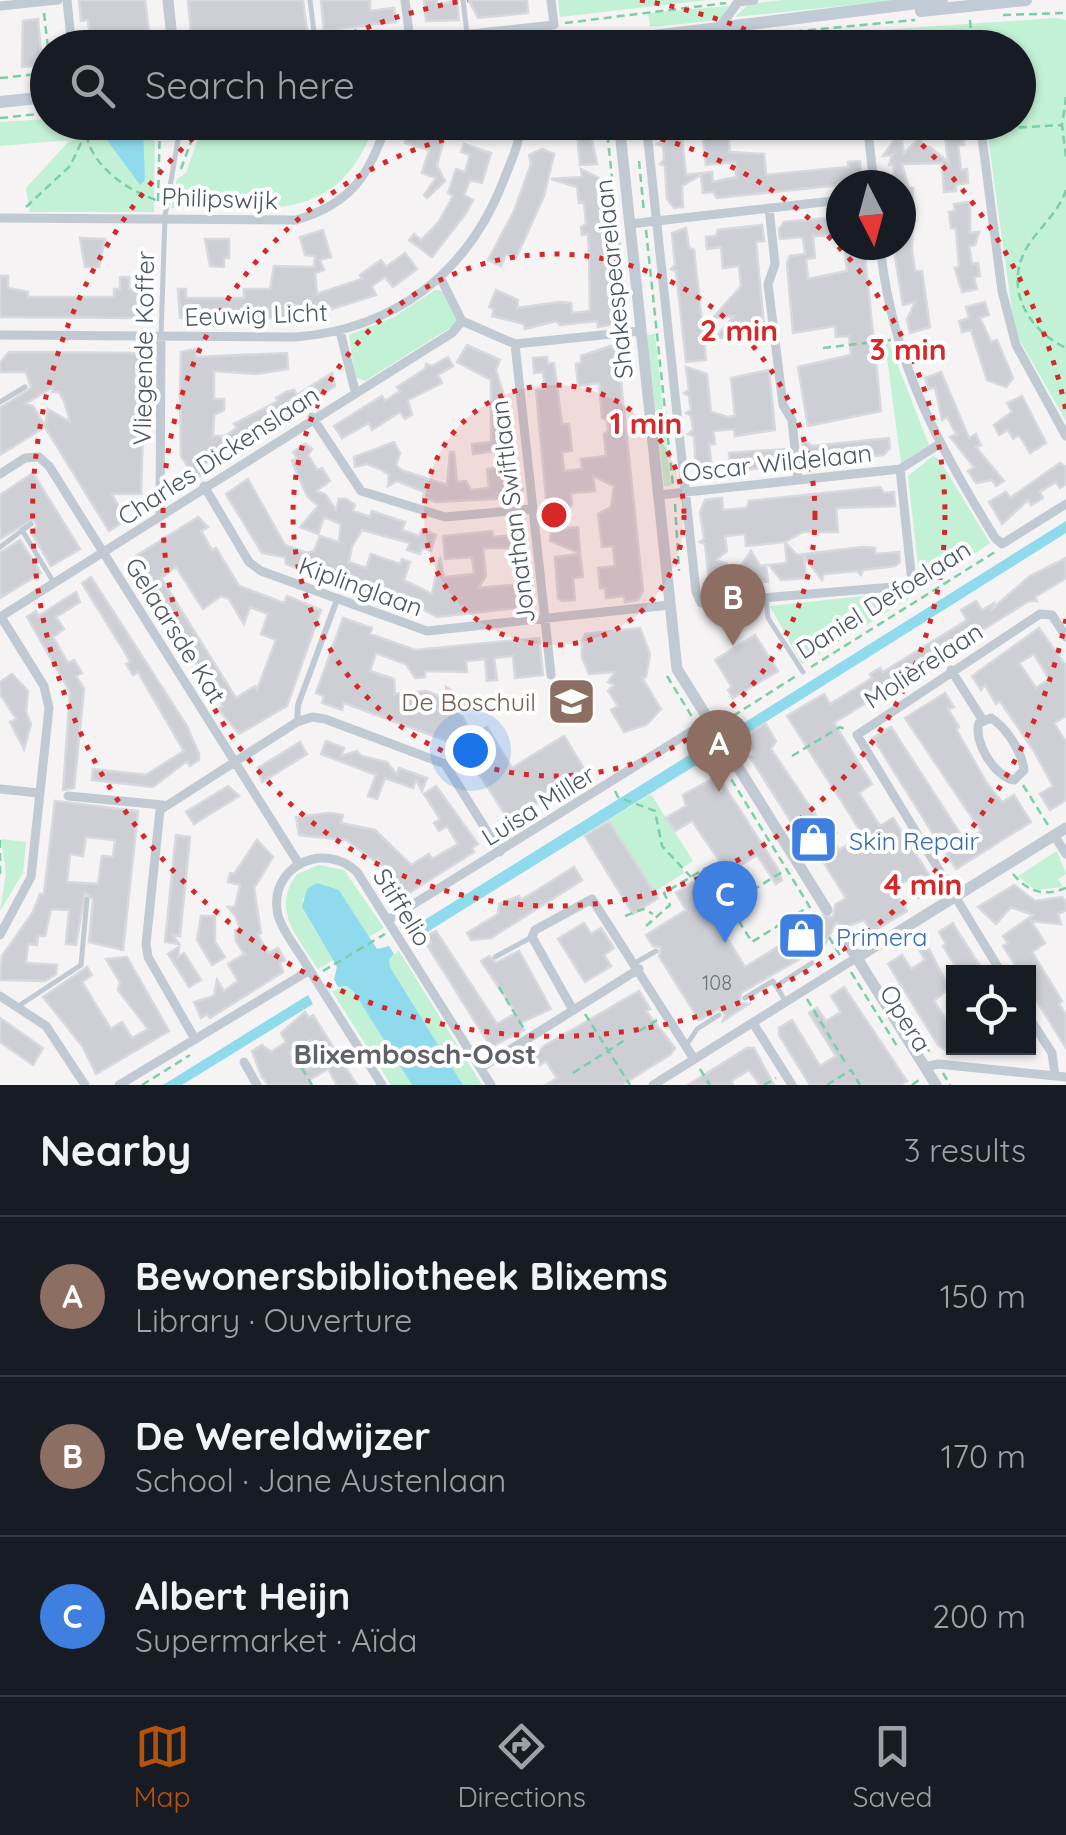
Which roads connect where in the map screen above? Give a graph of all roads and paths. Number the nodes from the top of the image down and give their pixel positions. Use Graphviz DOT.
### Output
graph roads {
  1 [pos="58,0"];
  2 [pos="66,0"];
  3 [pos="168,0"];
  4 [pos="310,0"];
  5 [pos="405,0"];
  6 [pos="463,0"];
  7 [pos="551,0"];
  8 [pos="754,0"];
  9 [pos="942,0"];
  10 [pos="1026,0"];
  11 [pos="43,2"];
  12 [pos="738,2"];
  13 [pos="0,6"];
  14 [pos="843,13"];
  15 [pos="1066,13"];
  16 [pos="987,16"];
  17 [pos="970,18"];
  18 [pos="920,20"];
  19 [pos="554,24"];
  20 [pos="46,30"];
  21 [pos="70,30"];
  22 [pos="171,30"];
  23 [pos="314,30"];
  24 [pos="409,30"];
  25 [pos="467,30"];
  26 [pos="502,30"];
  27 [pos="718,30"];
  28 [pos="816,30"];
  29 [pos="971,30"];
  30 [pos="30,75"];
  31 [pos="0,78"];
  32 [pos="1066,96"];
  33 [pos="30,99"];
  34 [pos="0,102"];
  35 [pos="30,116"];
  36 [pos="0,118"];
  37 [pos="1062,124"];
  38 [pos="1036,125"];
  39 [pos="82,140"];
  40 [pos="86,140"];
  41 [pos="159,140"];
  42 [pos="178,140"];
  43 [pos="380,140"];
  44 [pos="515,140"];
  45 [pos="620,140"];
  46 [pos="648,140"];
  47 [pos="868,140"];
  48 [pos="982,140"];
  49 [pos="1066,157"];
  50 [pos="639,159"];
  51 [pos="872,170"];
  52 [pos="158,181"];
  53 [pos="1066,190"];
  54 [pos="158,200"];
  55 [pos="826,202"];
  56 [pos="769,208"];
  57 [pos="644,214"];
  58 [pos="165,216"];
  59 [pos="0,218"];
  60 [pos="25,218"];
  61 [pos="656,220"];
  62 [pos="630,224"];
  63 [pos="645,228"];
  64 [pos="883,260"];
  65 [pos="440,277"];
  66 [pos="462,320"];
  67 [pos="641,330"];
  68 [pos="340,331"];
  69 [pos="0,335"];
  70 [pos="161,337"];
  71 [pos="898,339"];
  72 [pos="515,344"];
  73 [pos="822,348"];
  74 [pos="1066,348"];
  75 [pos="24,387"];
  76 [pos="355,391"];
  77 [pos="0,402"];
  78 [pos="312,417"];
  79 [pos="1066,436"];
  80 [pos="938,446"];
  81 [pos="900,470"];
  82 [pos="0,474"];
  83 [pos="798,479"];
  84 [pos="673,485"];
  85 [pos="204,486"];
  86 [pos="686,491"];
  87 [pos="659,494"];
  88 [pos="674,499"];
  89 [pos="1066,504"];
  90 [pos="531,509"];
  91 [pos="160,515"];
  92 [pos="30,524"];
  93 [pos="22,530"];
  94 [pos="1002,544"];
  95 [pos="0,548"];
  96 [pos="104,553"];
  97 [pos="679,576"];
  98 [pos="54,584"];
  99 [pos="338,598"];
  100 [pos="766,600"];
  101 [pos="670,606"];
  102 [pos="0,617"];
  103 [pos="544,618"];
  104 [pos="1066,637"];
  105 [pos="951,670"];
  106 [pos="803,672"];
  107 [pos="551,675"];
  108 [pos="982,719"];
  109 [pos="297,722"];
  110 [pos="713,724"];
  111 [pos="704,735"];
  112 [pos="857,735"];
  113 [pos="792,756"];
  114 [pos="234,760"];
  115 [pos="1018,778"];
  116 [pos="0,789"];
  117 [pos="615,792"];
  118 [pos="39,793"];
  119 [pos="68,796"];
  120 [pos="163,805"];
  121 [pos="838,830"];
  122 [pos="1060,831"];
  123 [pos="0,840"];
  124 [pos="833,840"];
  125 [pos="500,852"];
  126 [pos="1066,854"];
  127 [pos="298,864"];
  128 [pos="787,869"];
  129 [pos="1013,874"];
  130 [pos="691,876"];
  131 [pos="0,878"];
  132 [pos="1066,888"];
  133 [pos="954,898"];
  134 [pos="87,899"];
  135 [pos="729,905"];
  136 [pos="810,906"];
  137 [pos="821,913"];
  138 [pos="654,914"];
  139 [pos="625,916"];
  140 [pos="388,920"];
  141 [pos="646,926"];
  142 [pos="387,932"];
  143 [pos="834,934"];
  144 [pos="0,935"];
  145 [pos="532,938"];
  146 [pos="656,950"];
  147 [pos="496,956"];
  148 [pos="841,956"];
  149 [pos="856,958"];
  150 [pos="812,963"];
  151 [pos="997,965"];
  152 [pos="637,966"];
  153 [pos="315,972"];
  154 [pos="852,974"];
  155 [pos="776,986"];
  156 [pos="499,987"];
  157 [pos="802,992"];
  158 [pos="0,996"];
  159 [pos="746,998"];
  160 [pos="786,1002"];
  161 [pos="17,1007"];
  162 [pos="577,1008"];
  163 [pos="666,1014"];
  164 [pos="719,1015"];
  165 [pos="752,1023"];
  166 [pos="1036,1028"];
  167 [pos="639,1031"];
  168 [pos="530,1037"];
  169 [pos="628,1038"];
  170 [pos="198,1044"];
  171 [pos="686,1046"];
  172 [pos="608,1050"];
  173 [pos="900,1050"];
  174 [pos="295,1057"];
  175 [pos="694,1059"];
  176 [pos="244,1062"];
  177 [pos="846,1062"];
  178 [pos="925,1067"];
  179 [pos="480,1068"];
  180 [pos="573,1072"];
  181 [pos="784,1072"];
  182 [pos="1060,1076"];
  183 [pos="84,1085"];
  184 [pos="119,1085"];
  185 [pos="142,1085"];
  186 [pos="257,1085"];
  187 [pos="312,1085"];
  188 [pos="382,1085"];
  189 [pos="491,1085"];
  190 [pos="630,1085"];
  191 [pos="653,1085"];
  192 [pos="710,1085"];
  193 [pos="764,1085"];
  194 [pos="792,1085"];
  195 [pos="828,1085"];
  196 [pos="860,1085"];
  197 [pos="936,1085"];
  1 -- 11 [label="street"];
  2 -- 21 [label="street"];
  3 -- 22 [label="street"];
  4 -- 23 [label="lane"];
  5 -- 24 [label="street"];
  6 -- 25 [label="lane"];
  7 -- 19 [label="street"];
  8 -- 12 [label="street"];
  9 -- 14 [label="main road"];
  10 -- 14 [label="main road"];
  11 -- 13 [label="street"];
  11 -- 20 [label="path"];
  12 -- 19 [label="path"];
  12 -- 27 [label="street"];
  14 -- 27 [label="main road"];
  15 -- 16 [label="path"];
  17 -- 29 [label="path"];
  18 -- 28 [label="path"];
  19 -- 26 [label="street"];
  30 -- 31 [label="path"];
  32 -- 37 [label="path"];
  33 -- 34 [label="main road"];
  35 -- 36 [label="path"];
  37 -- 38 [label="path"];
  37 -- 49 [label="path"];
  39 -- 60 [label="path"];
  40 -- 54 [label="path"];
  41 -- 52 [label="path"];
  42 -- 58 [label="lane, Vliegende Koffer"];
  43 -- 58 [label="street, Philipswijk"];
  44 -- 65 [label="street, Eeuwig Licht"];
  45 -- 62 [label="street, Shakespearelaan"];
  46 -- 61 [label="street, Shakespearelaan"];
  47 -- 51 [label="street"];
  48 -- 79 [label="street"];
  50 -- 57 [label="path, Shakespearelaan"];
  53 -- 74 [label="path"];
  55 -- 56 [label="street"];
  56 -- 61 [label="street"];
  56 -- 83 [label="street"];
  58 -- 60 [label="street, Philipswijk"];
  58 -- 70 [label="lane, Vliegende Koffer"];
  59 -- 60 [label="street, Philipswijk"];
  61 -- 62 [label="street"];
  61 -- 86 [label="street, Shakespearelaan"];
  62 -- 67 [label="street, Shakespearelaan"];
  63 -- 84 [label="path, Shakespearelaan"];
  64 -- 71 [label="street"];
  65 -- 66 [label="street"];
  65 -- 68 [label="street, Eeuwig Licht"];
  66 -- 72 [label="street"];
  66 -- 76 [label="street, Charles Dickenslaan"];
  67 -- 72 [label="street"];
  67 -- 87 [label="street, Shakespearelaan"];
  68 -- 70 [label="street, Eeuwig Licht"];
  68 -- 76 [label="street, Charles Dickenslaan"];
  69 -- 70 [label="street, Eeuwig Licht"];
  70 -- 91 [label="street, Vliegende Koffer"];
  71 -- 73 [label="path"];
  71 -- 80 [label="street"];
  72 -- 90 [label="street, Jonathan Swiftlaan"];
  75 -- 77 [label="lane"];
  76 -- 78 [label="street, Charles Dickenslaan"];
  78 -- 85 [label="street, Charles Dickenslaan"];
  78 -- 90 [label="street"];
  80 -- 81 [label="street"];
  80 -- 94 [label="street"];
  81 -- 83 [label="street, Oscar Wildelaan"];
  81 -- 100 [label="street"];
  82 -- 96 [label="street, Gelaarsde Kat"];
  83 -- 86 [label="street, Oscar Wildelaan"];
  85 -- 91 [label="street, Charles Dickenslaan"];
  85 -- 99 [label="street, Kiplinglaan"];
  86 -- 87 [label="street, Oscar Wildelaan"];
  86 -- 100 [label="street, Shakespearelaan"];
  87 -- 101 [label="street, Shakespearelaan"];
  88 -- 97 [label="path"];
  89 -- 94 [label="street, Daniel Defoelaan"];
  90 -- 103 [label="street, Jonathan Swiftlaan"];
  91 -- 96 [label="street, Charles Dickenslaan"];
  92 -- 93 [label="lane"];
  93 -- 95 [label="lane"];
  93 -- 98 [label="lane"];
  94 -- 106 [label="path, Daniel Defoelaan"];
  96 -- 98 [label="street, Charles Dickenslaan"];
  96 -- 114 [label="street, Gelaarsde Kat"];
  98 -- 102 [label="street, Charles Dickenslaan"];
  99 -- 103 [label="street, Kiplinglaan"];
  99 -- 109 [label="street"];
  100 -- 106 [label="lane"];
  101 -- 103 [label="street, Kiplinglaan"];
  101 -- 110 [label="street, Shakespearelaan"];
  102 -- 118 [label="street"];
  103 -- 107 [label="street, Jonathan Swiftlaan"];
  104 -- 105 [label="street, Molièrelaan"];
  105 -- 108 [label="street"];
  105 -- 112 [label="street, Molièrelaan"];
  106 -- 110 [label="path, Daniel Defoelaan"];
  108 -- 115 [label="street"];
  108 -- 115 [label="street"];
  109 -- 114 [label="street"];
  109 -- 125 [label="street"];
  110 -- 125 [label="street, Luisa Miller"];
  110 -- 137 [label="street, Shakespearelaan"];
  111 -- 128 [label="path"];
  112 -- 113 [label="path"];
  112 -- 133 [label="street, Molièrelaan"];
  114 -- 120 [label="street"];
  114 -- 127 [label="street, Gelaarsde Kat"];
  115 -- 122 [label="path"];
  116 -- 118 [label="street"];
  117 -- 130 [label="path"];
  118 -- 144 [label="street"];
  119 -- 120 [label="street"];
  120 -- 170 [label="street"];
  121 -- 124 [label="path"];
  122 -- 126 [label="street"];
  122 -- 133 [label="street"];
  123 -- 131 [label="path"];
  125 -- 140 [label="street, Luisa Miller"];
  127 -- 140 [label="street, Stiffelio"];
  127 -- 153 [label="street"];
  128 -- 135 [label="path"];
  128 -- 136 [label="path"];
  129 -- 132 [label="path"];
  130 -- 135 [label="path"];
  130 -- 138 [label="path"];
  133 -- 149 [label="street"];
  133 -- 151 [label="street, Molièrelaan"];
  134 -- 161 [label="lane"];
  135 -- 136 [label="path"];
  136 -- 137 [label="path"];
  138 -- 139 [label="path"];
  138 -- 141 [label="path"];
  140 -- 179 [label="street, Stiffelio"];
  142 -- 153 [label="path"];
  143 -- 148 [label="path"];
  143 -- 149 [label="street, Opera"];
  145 -- 147 [label="lane"];
  145 -- 152 [label="street"];
  145 -- 162 [label="street"];
  146 -- 152 [label="lane"];
  149 -- 157 [label="street"];
  149 -- 178 [label="street, Opera"];
  150 -- 155 [label="lane"];
  152 -- 162 [label="street"];
  152 -- 163 [label="street"];
  153 -- 170 [label="street"];
  153 -- 188 [label="street"];
  154 -- 173 [label="path, Opera"];
  155 -- 159 [label="lane"];
  155 -- 160 [label="lane"];
  156 -- 168 [label="path"];
  157 -- 160 [label="street"];
  157 -- 177 [label="path"];
  158 -- 161 [label="street"];
  160 -- 165 [label="street"];
  161 -- 183 [label="street"];
  162 -- 168 [label="street"];
  162 -- 172 [label="path"];
  163 -- 167 [label="path"];
  163 -- 171 [label="street"];
  164 -- 171 [label="lane"];
  165 -- 175 [label="street"];
  165 -- 181 [label="street"];
  166 -- 182 [label="street"];
  168 -- 179 [label="street"];
  169 -- 172 [label="path"];
  170 -- 184 [label="street"];
  170 -- 185 [label="path"];
  171 -- 175 [label="street"];
  172 -- 180 [label="path"];
  172 -- 190 [label="path"];
  174 -- 187 [label="path"];
  175 -- 191 [label="street"];
  175 -- 192 [label="path"];
  176 -- 186 [label="street"];
  178 -- 182 [label="street"];
  178 -- 197 [label="street, Opera"];
  179 -- 189 [label="street, Stiffelio"];
  181 -- 193 [label="path"];
  181 -- 194 [label="street"];
  195 -- 196 [label="path"];
}
